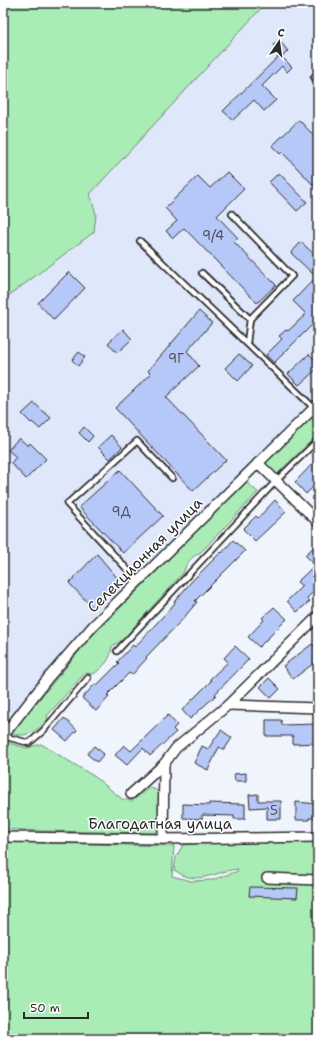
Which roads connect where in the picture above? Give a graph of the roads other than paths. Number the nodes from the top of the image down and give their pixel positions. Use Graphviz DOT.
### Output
graph roads {
  1 [pos="314,77"];
  2 [pos="318,82"];
  3 [pos="232,214"];
  4 [pos="140,241"];
  5 [pos="202,274"];
  6 [pos="250,319"];
  7 [pos="247,343"];
  8 [pos="316,406"];
  9 [pos="318,440"];
  10 [pos="258,463"];
  11 [pos="172,478"];
  12 [pos="276,481"];
  13 [pos="318,522"];
  14 [pos="138,581"];
  15 [pos="318,616"];
  16 [pos="117,651"];
  17 [pos="88,678"];
  18 [pos="228,705"];
  19 [pos="318,708"];
  20 [pos="3,736"];
  21 [pos="164,764"];
  22 [pos="131,794"];
  23 [pos="318,836"];
  24 [pos="3,837"];
  25 [pos="163,839"];
  26 [pos="267,878"];
  27 [pos="318,880"];
  1 -- 2 [label="lane"];
  3 -- 6 [label="lane"];
  4 -- 7 [label="lane"];
  5 -- 6 [label="lane"];
  6 -- 7 [label="lane"];
  7 -- 8 [label="lane"];
  8 -- 10 [label="street, Селекционная улица"];
  9 -- 12 [label="lane"];
  10 -- 12 [label="street"];
  10 -- 14 [label="street, Селекционная улица"];
  11 -- 14 [label="lane"];
  12 -- 13 [label="street"];
  12 -- 16 [label="lane"];
  14 -- 20 [label="street, Селекционная улица"];
  15 -- 18 [label="street"];
  17 -- 20 [label="lane"];
  18 -- 19 [label="street"];
  18 -- 21 [label="street"];
  21 -- 22 [label="street"];
  21 -- 25 [label="street"];
  23 -- 25 [label="street, Благодатная улица"];
  24 -- 25 [label="street, Благодатная улица"];
  26 -- 27 [label="street"];
}
